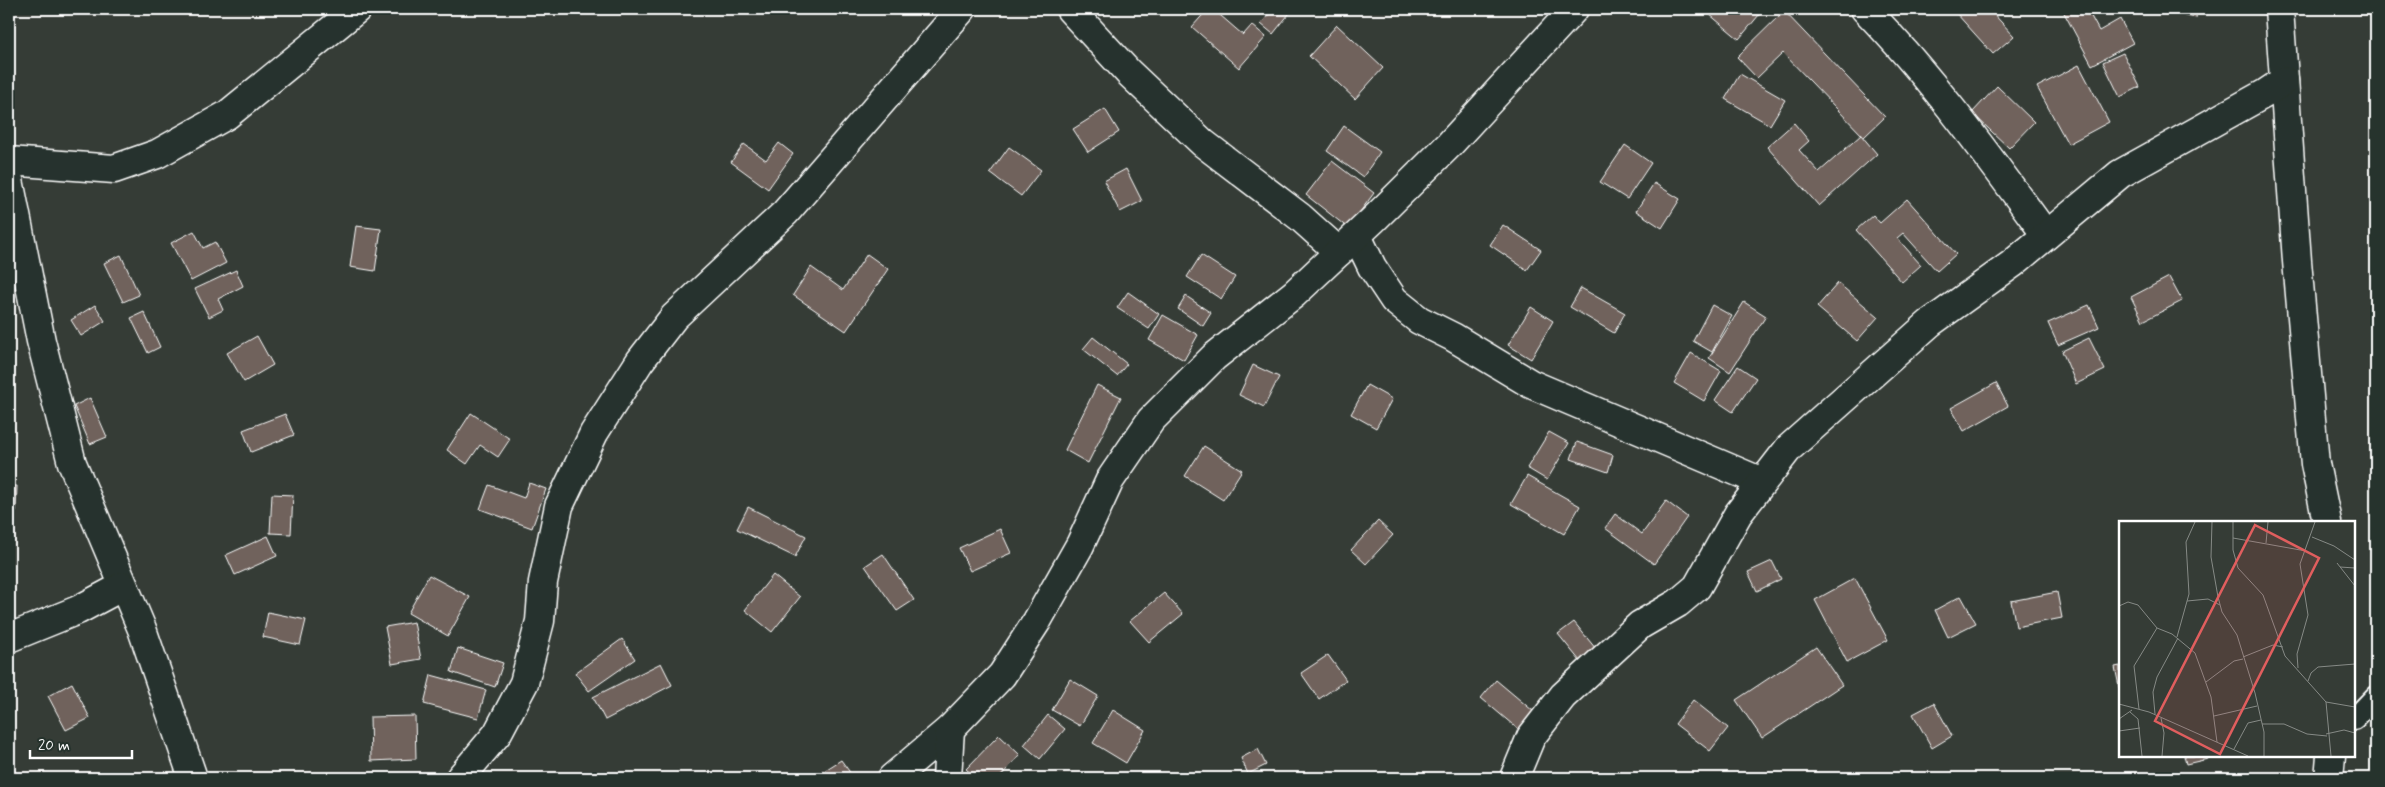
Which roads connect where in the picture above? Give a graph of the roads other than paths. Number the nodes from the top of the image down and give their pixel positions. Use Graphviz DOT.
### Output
graph roads {
  1 [pos="357,9"];
  2 [pos="962,9"];
  3 [pos="1070,9"];
  4 [pos="1574,9"];
  5 [pos="1865,9"];
  6 [pos="2279,9"];
  7 [pos="2284,81"];
  8 [pos="9,161"];
  9 [pos="9,180"];
  10 [pos="2046,235"];
  11 [pos="1348,244"];
  12 [pos="1762,482"];
  13 [pos="2327,521"];
  14 [pos="123,586"];
  15 [pos="9,638"];
  16 [pos="2376,696"];
  17 [pos="2355,717"];
  18 [pos="950,728"];
  19 [pos="2331,757"];
  20 [pos="193,778"];
  21 [pos="460,778"];
  22 [pos="892,778"];
  23 [pos="946,778"];
  24 [pos="1514,778"];
  25 [pos="2329,778"];
  1 -- 8 [label="street"];
  2 -- 21 [label="street"];
  3 -- 11 [label="street"];
  4 -- 11 [label="street"];
  5 -- 10 [label="street"];
  6 -- 7 [label="street"];
  7 -- 10 [label="street"];
  7 -- 13 [label="street"];
  9 -- 14 [label="street"];
  10 -- 12 [label="street"];
  11 -- 12 [label="street"];
  11 -- 18 [label="street"];
  12 -- 24 [label="street"];
  14 -- 15 [label="street"];
  14 -- 20 [label="street"];
  16 -- 17 [label="lane"];
  18 -- 22 [label="street"];
  18 -- 23 [label="street"];
  19 -- 25 [label="street"];
}
